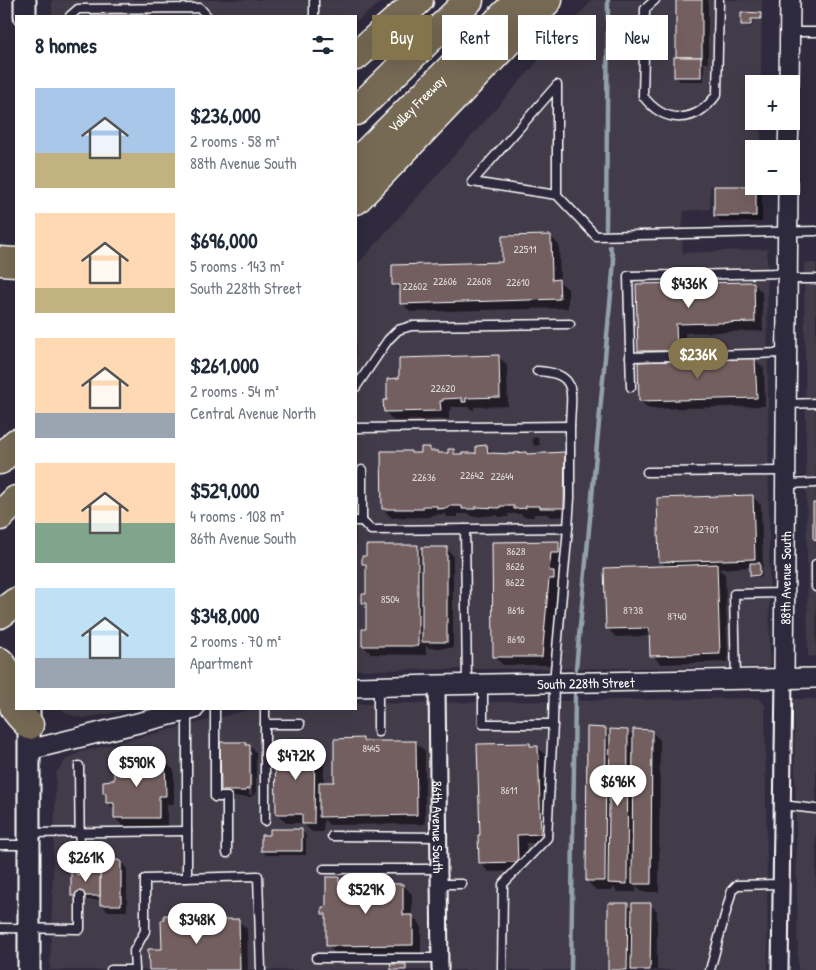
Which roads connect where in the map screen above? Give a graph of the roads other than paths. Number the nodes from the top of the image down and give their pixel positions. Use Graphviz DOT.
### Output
graph roads {
  1 [pos="314,0"];
  2 [pos="419,0"];
  3 [pos="469,0"];
  4 [pos="519,0"];
  5 [pos="548,0"];
  6 [pos="655,0"];
  7 [pos="719,0"];
  8 [pos="790,0"];
  9 [pos="71,15"];
  10 [pos="206,15"];
  11 [pos="314,15"];
  12 [pos="789,32"];
  13 [pos="816,32"];
  14 [pos="357,55"];
  15 [pos="789,75"];
  16 [pos="357,110"];
  17 [pos="357,161"];
  18 [pos="788,195"];
  19 [pos="557,196"];
  20 [pos="357,199"];
  21 [pos="816,231"];
  22 [pos="788,232"];
  23 [pos="0,261"];
  24 [pos="15,262"];
  25 [pos="787,276"];
  26 [pos="816,279"];
  27 [pos="570,324"];
  28 [pos="787,353"];
  29 [pos="630,357"];
  30 [pos="537,371"];
  31 [pos="357,386"];
  32 [pos="631,387"];
  33 [pos="816,403"];
  34 [pos="786,404"];
  35 [pos="570,426"];
  36 [pos="357,428"];
  37 [pos="15,444"];
  38 [pos="0,460"];
  39 [pos="362,470"];
  40 [pos="647,472"];
  41 [pos="786,477"];
  42 [pos="816,483"];
  43 [pos="15,501"];
  44 [pos="0,516"];
  45 [pos="359,521"];
  46 [pos="465,528"];
  47 [pos="568,528"];
  48 [pos="816,564"];
  49 [pos="816,587"];
  50 [pos="785,593"];
  51 [pos="15,603"];
  52 [pos="0,614"];
  53 [pos="0,662"];
  54 [pos="784,678"];
  55 [pos="816,678"];
  56 [pos="736,679"];
  57 [pos="554,682"];
  58 [pos="475,684"];
  59 [pos="437,685"];
  60 [pos="378,687"];
  61 [pos="357,688"];
  62 [pos="15,709"];
  63 [pos="16,710"];
  64 [pos="184,710"];
  65 [pos="215,710"];
  66 [pos="265,710"];
  67 [pos="265,724"];
  68 [pos="300,724"];
  69 [pos="553,724"];
  70 [pos="29,728"];
  71 [pos="378,732"];
  72 [pos="79,766"];
  73 [pos="782,805"];
  74 [pos="816,809"];
  75 [pos="265,820"];
  76 [pos="186,831"];
  77 [pos="79,832"];
  78 [pos="332,836"];
  79 [pos="439,837"];
  80 [pos="30,839"];
  81 [pos="0,845"];
  82 [pos="227,853"];
  83 [pos="324,869"];
  84 [pos="439,869"];
  85 [pos="80,870"];
  86 [pos="187,878"];
  87 [pos="439,884"];
  88 [pos="462,884"];
  89 [pos="781,884"];
  90 [pos="80,896"];
  91 [pos="0,928"];
  92 [pos="29,929"];
  93 [pos="316,958"];
  94 [pos="440,964"];
  95 [pos="29,970"];
  96 [pos="111,970"];
  97 [pos="135,970"];
  98 [pos="261,970"];
  99 [pos="502,970"];
  100 [pos="710,970"];
  101 [pos="780,970"];
  1 -- 11 [label="lane"];
  2 -- 14 [label="highway"];
  3 -- 16 [label="highway"];
  4 -- 17 [label="highway, Valley Freeway"];
  5 -- 20 [label="highway"];
  6 -- 7 [label="lane"];
  8 -- 12 [label="street"];
  9 -- 10 [label="lane"];
  12 -- 13 [label="lane"];
  12 -- 15 [label="street"];
  18 -- 22 [label="street, 88th Avenue South"];
  19 -- 19 [label="lane"];
  19 -- 22 [label="lane"];
  21 -- 22 [label="lane"];
  22 -- 25 [label="street, 88th Avenue South"];
  23 -- 24 [label="highway"];
  25 -- 26 [label="lane"];
  25 -- 28 [label="street, 88th Avenue South"];
  25 -- 29 [label="lane"];
  27 -- 31 [label="lane"];
  28 -- 29 [label="lane"];
  28 -- 34 [label="street, 88th Avenue South"];
  29 -- 32 [label="lane"];
  30 -- 35 [label="lane"];
  33 -- 34 [label="lane"];
  34 -- 41 [label="street, 88th Avenue South"];
  35 -- 36 [label="lane"];
  35 -- 47 [label="lane"];
  37 -- 38 [label="highway"];
  39 -- 45 [label="lane"];
  40 -- 41 [label="lane"];
  41 -- 42 [label="lane"];
  41 -- 50 [label="street, 88th Avenue South"];
  43 -- 44 [label="highway"];
  45 -- 46 [label="lane"];
  46 -- 47 [label="lane"];
  46 -- 58 [label="lane"];
  47 -- 57 [label="lane"];
  48 -- 49 [label="lane"];
  50 -- 54 [label="street, 88th Avenue South"];
  50 -- 56 [label="lane"];
  51 -- 52 [label="highway"];
  53 -- 62 [label="highway"];
  54 -- 55 [label="street, South 228th Street"];
  54 -- 56 [label="street, South 228th Street"];
  54 -- 73 [label="street, 88th Avenue South"];
  56 -- 57 [label="street, South 228th Street"];
  57 -- 58 [label="street, South 228th Street"];
  57 -- 69 [label="lane"];
  58 -- 59 [label="street, South 228th Street"];
  58 -- 69 [label="lane"];
  59 -- 60 [label="street, South 228th Street"];
  59 -- 79 [label="street, 86th Avenue South"];
  60 -- 61 [label="street, South 228th Street"];
  60 -- 71 [label="lane"];
  63 -- 70 [label="highway"];
  64 -- 70 [label="street"];
  64 -- 76 [label="lane"];
  65 -- 82 [label="lane"];
  66 -- 67 [label="lane"];
  67 -- 68 [label="lane"];
  67 -- 75 [label="lane"];
  69 -- 99 [label="lane"];
  70 -- 80 [label="main road"];
  72 -- 77 [label="lane"];
  73 -- 74 [label="lane"];
  73 -- 89 [label="street, 88th Avenue South"];
  76 -- 77 [label="lane"];
  76 -- 86 [label="lane"];
  77 -- 80 [label="lane"];
  77 -- 85 [label="lane"];
  78 -- 79 [label="lane"];
  79 -- 84 [label="street, 86th Avenue South"];
  80 -- 81 [label="lane"];
  80 -- 92 [label="main road"];
  83 -- 84 [label="lane"];
  84 -- 87 [label="street, 86th Avenue South"];
  86 -- 97 [label="lane"];
  86 -- 98 [label="lane"];
  87 -- 88 [label="lane"];
  87 -- 94 [label="street, 86th Avenue South"];
  89 -- 100 [label="lane"];
  89 -- 101 [label="street, 88th Avenue South"];
  90 -- 92 [label="lane"];
  91 -- 92 [label="lane"];
  92 -- 95 [label="main road"];
  93 -- 94 [label="lane"];
  96 -- 97 [label="lane"];
}
